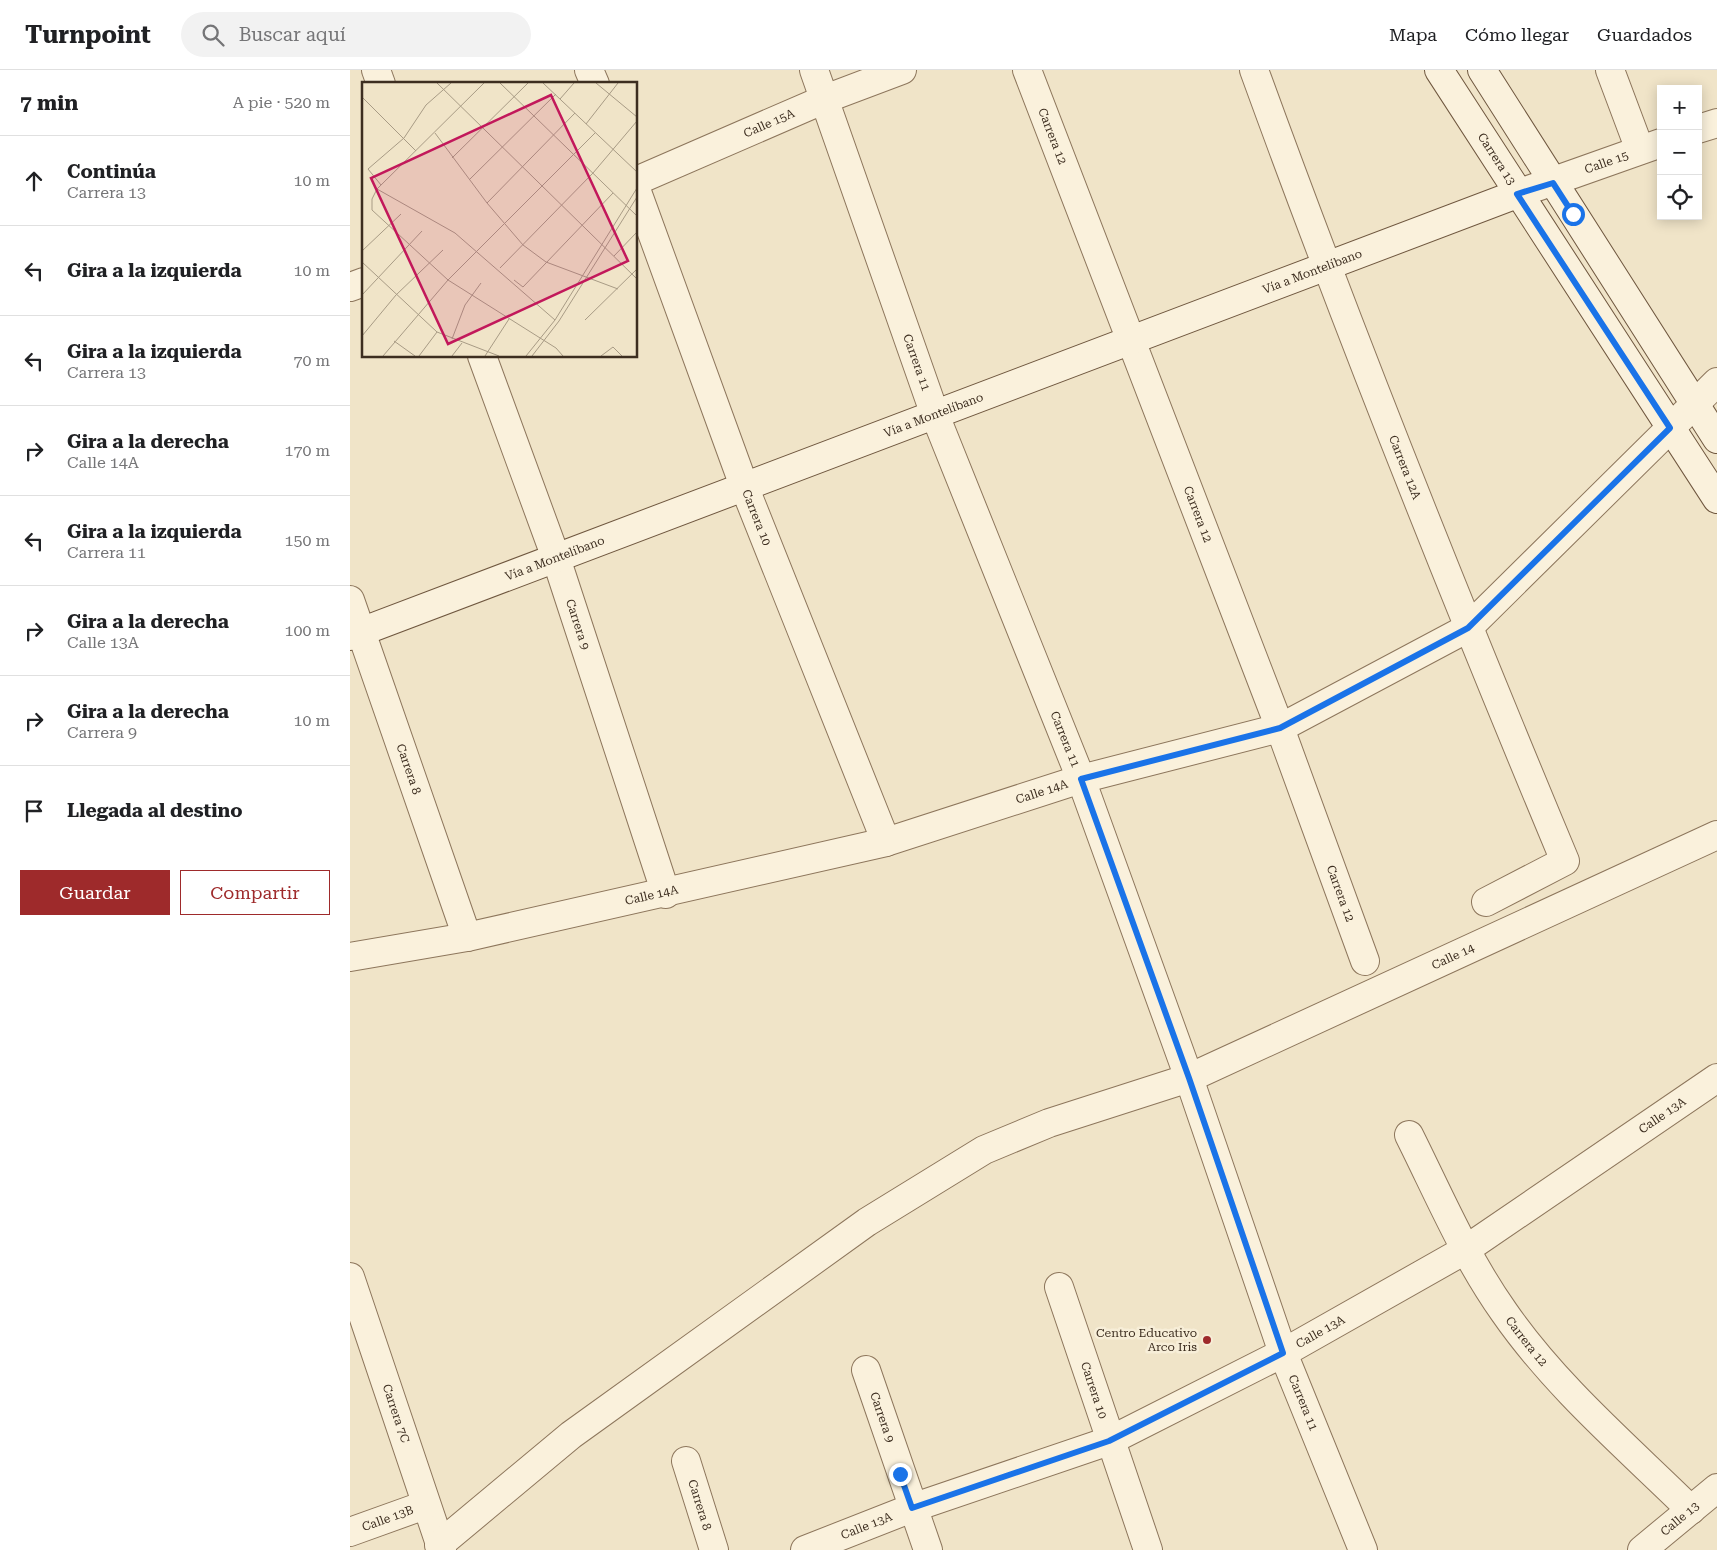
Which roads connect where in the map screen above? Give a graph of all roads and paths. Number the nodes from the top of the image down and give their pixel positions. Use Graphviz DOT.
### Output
graph roads {
  1 [pos="376,70"];
  2 [pos="589,70"];
  3 [pos="814,70"];
  4 [pos="902,70"];
  5 [pos="1027,70"];
  6 [pos="1254,70"];
  7 [pos="1438,70"];
  8 [pos="1482,70"];
  9 [pos="1610,70"];
  10 [pos="380,82"];
  11 [pos="594,82"];
  12 [pos="825,99"];
  13 [pos="1717,122"];
  14 [pos="1702,128"];
  15 [pos="1650,146"];
  16 [pos="638,180"];
  17 [pos="1553,183"];
  18 [pos="638,194"];
  19 [pos="1517,194"];
  20 [pos="1326,267"];
  21 [pos="362,283"];
  22 [pos="350,287"];
  23 [pos="1130,341"];
  24 [pos="483,358"];
  25 [pos="1717,382"];
  26 [pos="1694,404"];
  27 [pos="935,415"];
  28 [pos="1670,428"];
  29 [pos="1717,439"];
  30 [pos="744,486"];
  31 [pos="1717,499"];
  32 [pos="556,558"];
  33 [pos="350,600"];
  34 [pos="1468,628"];
  35 [pos="356,634"];
  36 [pos="1280,728"];
  37 [pos="1081,779"];
  38 [pos="1717,835"];
  39 [pos="886,842"];
  40 [pos="666,894"];
  41 [pos="1486,902"];
  42 [pos="467,938"];
  43 [pos="350,957"];
  44 [pos="1365,961"];
  45 [pos="1189,1078"];
  46 [pos="1717,1078"];
  47 [pos="1409,1135"];
  48 [pos="1465,1250"];
  49 [pos="350,1277"];
  50 [pos="1059,1287"];
  51 [pos="1283,1353"];
  52 [pos="866,1370"];
  53 [pos="1109,1441"];
  54 [pos="686,1461"];
  55 [pos="1717,1488"];
  56 [pos="425,1504"];
  57 [pos="912,1508"];
  58 [pos="1691,1510"];
  59 [pos="350,1532"];
  60 [pos="440,1547"];
  61 [pos="714,1550"];
  62 [pos="805,1550"];
  63 [pos="928,1550"];
  64 [pos="1148,1550"];
  65 [pos="1363,1550"];
  66 [pos="1642,1550"];
  1 -- 10 [label="street"];
  2 -- 11 [label="street"];
  3 -- 12 [label="street, Carrera 11"];
  4 -- 12 [label="street, Calle 15A"];
  5 -- 23 [label="street, Carrera 12"];
  6 -- 20 [label="street, Carrera 12A"];
  7 -- 19 [label="street, Carrera 13"];
  8 -- 17 [label="street"];
  9 -- 15 [label="street"];
  12 -- 16 [label="street, Calle 15A"];
  12 -- 27 [label="street, Carrera 11"];
  13 -- 14 [label="street"];
  15 -- 17 [label="street, Calle 15"];
  17 -- 19 [label="street, Calle 15"];
  17 -- 26 [label="street"];
  18 -- 30 [label="street, Carrera 10"];
  19 -- 20 [label="street, Vía a Montelíbano"];
  19 -- 28 [label="street, Carrera 13"];
  20 -- 23 [label="street, Vía a Montelíbano"];
  20 -- 34 [label="street, Carrera 12A"];
  21 -- 22 [label="street"];
  23 -- 27 [label="street, Vía a Montelíbano"];
  23 -- 36 [label="street, Carrera 12"];
  24 -- 32 [label="street, Carrera 9"];
  25 -- 26 [label="street"];
  26 -- 28 [label="street, Calle 14A"];
  26 -- 29 [label="street"];
  27 -- 30 [label="street, Vía a Montelíbano"];
  27 -- 37 [label="street, Carrera 11"];
  28 -- 31 [label="street, Carrera 13"];
  28 -- 34 [label="street, Calle 14A"];
  30 -- 32 [label="street, Vía a Montelíbano"];
  30 -- 39 [label="street, Carrera 10"];
  32 -- 35 [label="street, Vía a Montelíbano"];
  32 -- 40 [label="street, Carrera 9"];
  33 -- 35 [label="street, Carrera 8"];
  34 -- 36 [label="street, Calle 14A"];
  34 -- 41 [label="street, Carrera 12A"];
  35 -- 42 [label="street, Carrera 8"];
  36 -- 37 [label="street, Calle 14A"];
  36 -- 44 [label="street, Carrera 12"];
  37 -- 39 [label="street, Calle 14A"];
  37 -- 45 [label="street, Carrera 11"];
  38 -- 45 [label="street, Calle 14"];
  39 -- 40 [label="street, Calle 14A"];
  40 -- 42 [label="street, Calle 14A"];
  42 -- 43 [label="street, Calle 14A"];
  45 -- 51 [label="street, Carrera 11"];
  45 -- 60 [label="street, Calle 14"];
  46 -- 48 [label="street, Calle 13A"];
  47 -- 48 [label="street, Carrera 12"];
  48 -- 51 [label="street, Calle 13A"];
  48 -- 58 [label="street, Carrera 12"];
  49 -- 56 [label="street, Carrera 7C"];
  50 -- 53 [label="street, Carrera 10"];
  51 -- 53 [label="street, Calle 13A"];
  51 -- 65 [label="street, Carrera 11"];
  52 -- 57 [label="street, Carrera 9"];
  53 -- 57 [label="street, Calle 13A"];
  53 -- 64 [label="street, Carrera 10"];
  54 -- 61 [label="street, Carrera 8"];
  55 -- 58 [label="street, Calle 13"];
  56 -- 59 [label="street, Calle 13B"];
  56 -- 60 [label="street, Carrera 7C"];
  57 -- 62 [label="street, Calle 13A"];
  57 -- 63 [label="street, Carrera 9"];
  58 -- 66 [label="street, Calle 13"];
}
